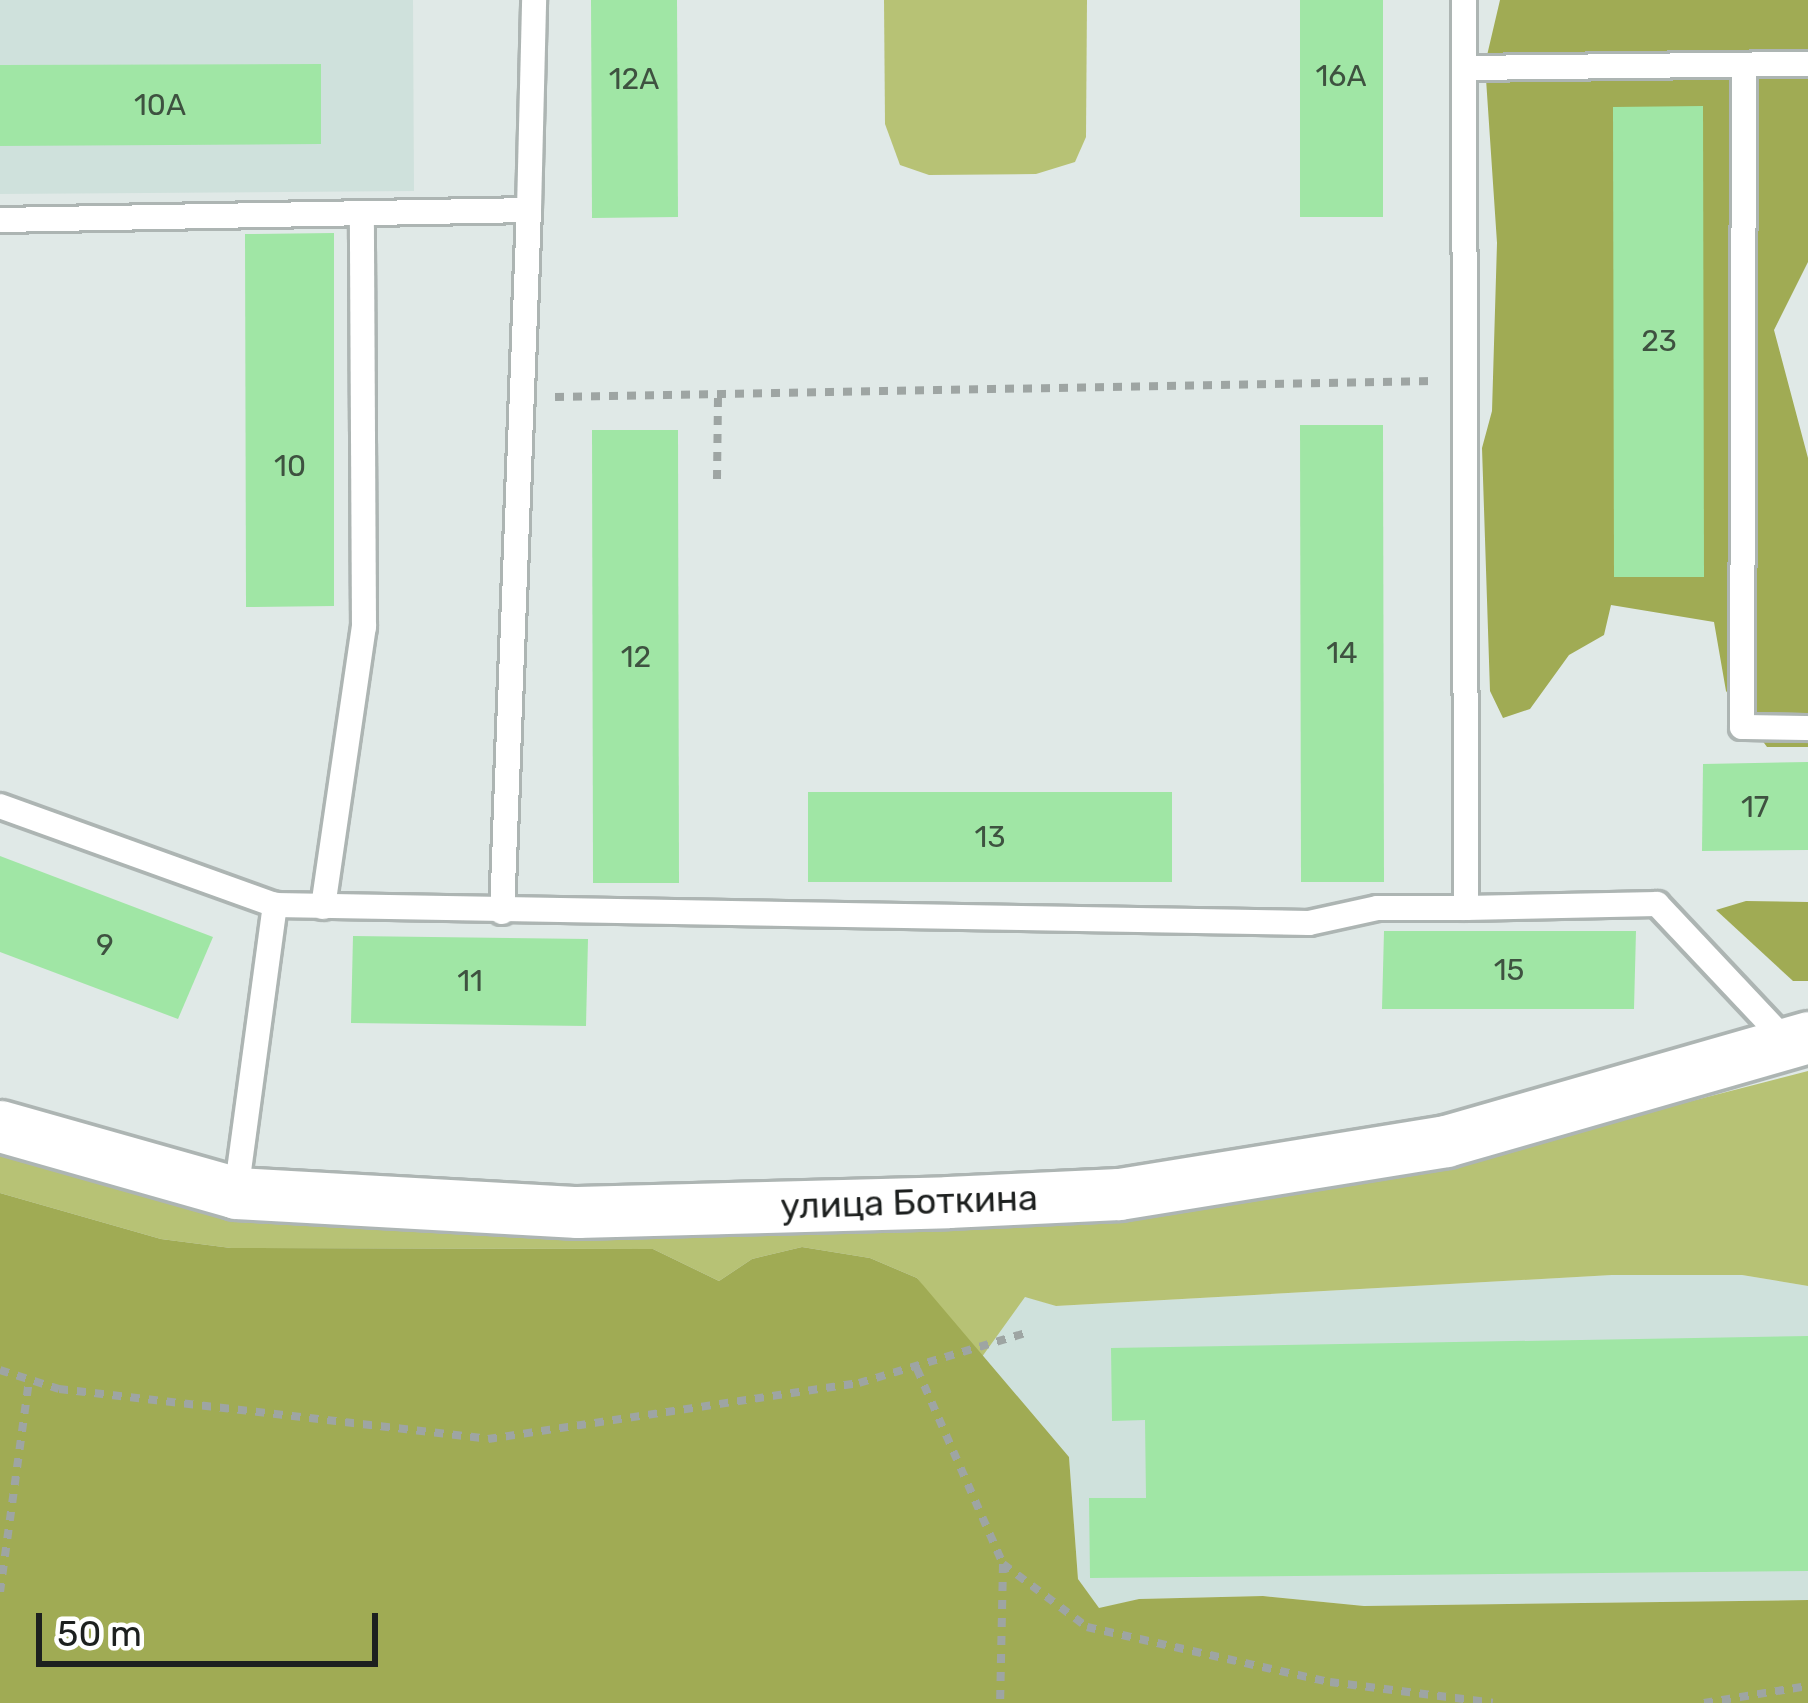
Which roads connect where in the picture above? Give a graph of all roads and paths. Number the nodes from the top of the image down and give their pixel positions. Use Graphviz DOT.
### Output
graph roads {
  1 [pos="534,0"];
  2 [pos="1464,0"];
  3 [pos="1744,64"];
  4 [pos="1808,64"];
  5 [pos="1466,68"];
  6 [pos="529,210"];
  7 [pos="362,214"];
  8 [pos="0,220"];
  9 [pos="1466,380"];
  10 [pos="718,393"];
  11 [pos="524,398"];
  12 [pos="717,479"];
  13 [pos="1808,728"];
  14 [pos="0,806"];
  15 [pos="275,905"];
  16 [pos="323,907"];
  17 [pos="1466,908"];
  18 [pos="502,912"];
  19 [pos="1799,1040"];
  20 [pos="0,1126"];
  21 [pos="236,1193"];
  22 [pos="1026,1333"];
  23 [pos="917,1369"];
  24 [pos="0,1370"];
  25 [pos="28,1379"];
  26 [pos="1004,1564"];
  27 [pos="0,1592"];
  28 [pos="1808,1686"];
  29 [pos="1000,1703"];
  30 [pos="1492,1703"];
  31 [pos="1704,1703"];
  1 -- 6 [label="lane"];
  2 -- 5 [label="lane"];
  3 -- 4 [label="lane"];
  3 -- 5 [label="lane"];
  3 -- 13 [label="lane"];
  5 -- 9 [label="lane"];
  6 -- 7 [label="lane"];
  6 -- 11 [label="lane"];
  7 -- 8 [label="lane"];
  7 -- 16 [label="lane"];
  9 -- 10 [label="path"];
  9 -- 17 [label="lane"];
  10 -- 11 [label="path"];
  10 -- 12 [label="path"];
  11 -- 18 [label="lane"];
  14 -- 15 [label="lane"];
  15 -- 16 [label="lane"];
  15 -- 21 [label="lane"];
  16 -- 18 [label="lane"];
  17 -- 18 [label="lane"];
  17 -- 19 [label="lane"];
  19 -- 21 [label="street, улица Боткина"];
  20 -- 21 [label="street, улица Боткина"];
  22 -- 23 [label="path"];
  23 -- 25 [label="path"];
  23 -- 26 [label="path"];
  24 -- 25 [label="path"];
  25 -- 27 [label="path"];
  26 -- 29 [label="path"];
  26 -- 30 [label="path"];
  28 -- 31 [label="path"];
}
